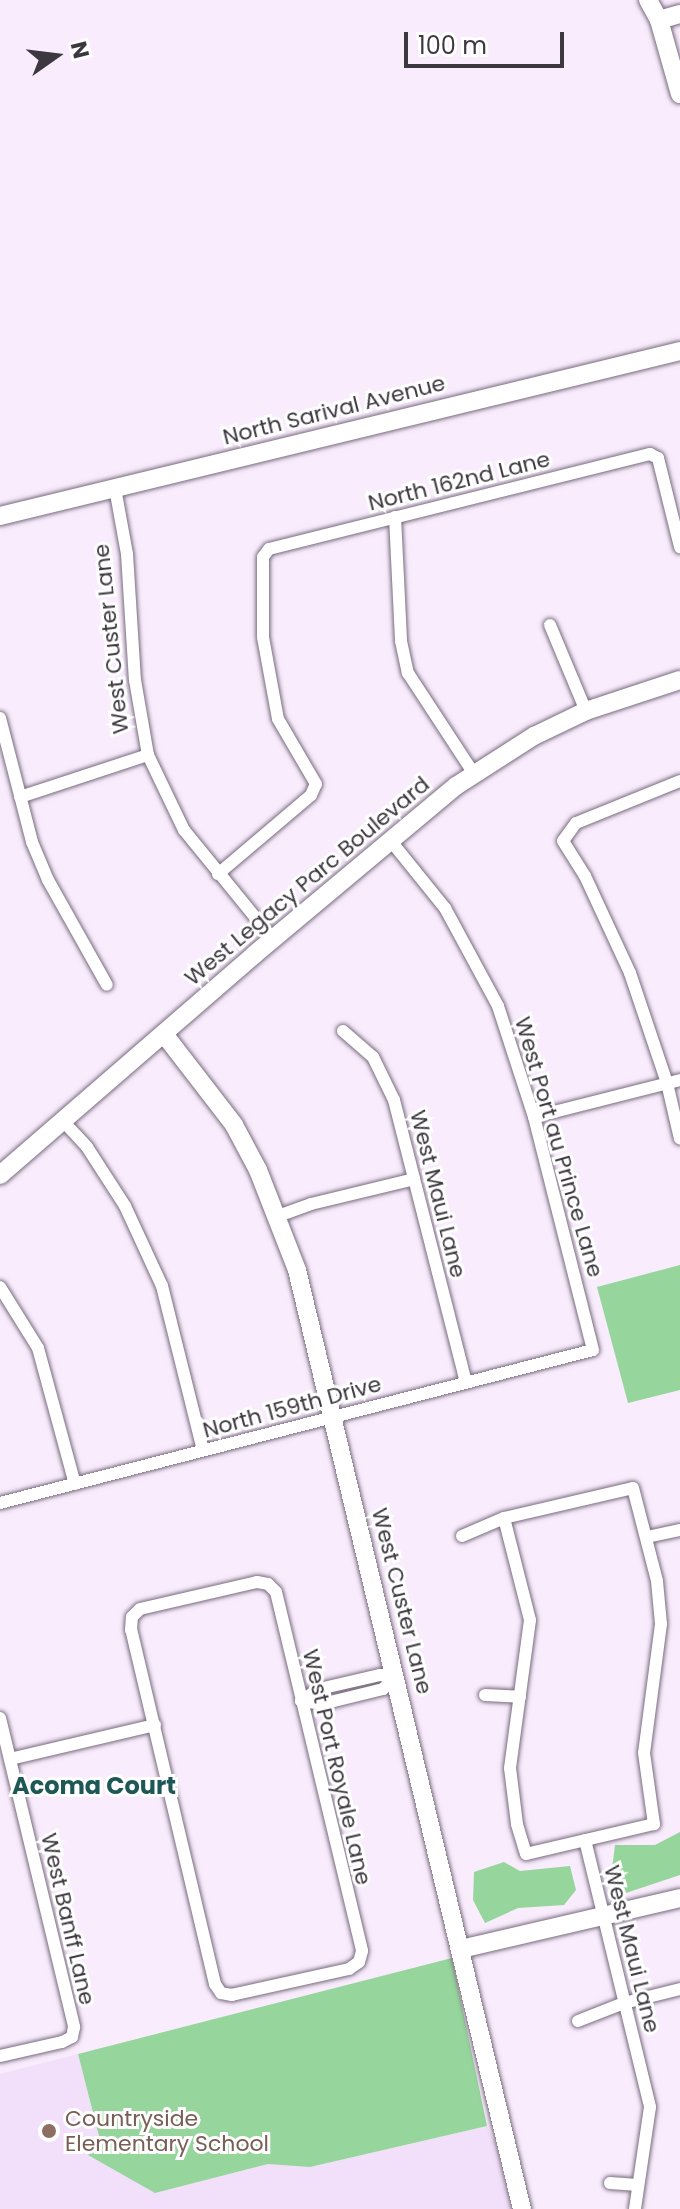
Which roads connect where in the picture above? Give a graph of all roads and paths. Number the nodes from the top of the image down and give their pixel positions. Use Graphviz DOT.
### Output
graph roads {
  1 [pos="648,0"];
  2 [pos="662,0"];
  3 [pos="680,14"];
  4 [pos="659,20"];
  5 [pos="680,94"];
  6 [pos="680,351"];
  7 [pos="115,488"];
  8 [pos="0,516"];
  9 [pos="395,517"];
  10 [pos="680,547"];
  11 [pos="550,625"];
  12 [pos="680,680"];
  13 [pos="586,711"];
  14 [pos="0,718"];
  15 [pos="148,755"];
  16 [pos="474,774"];
  17 [pos="680,781"];
  18 [pos="20,797"];
  19 [pos="391,841"];
  20 [pos="218,874"];
  21 [pos="273,939"];
  22 [pos="107,985"];
  23 [pos="343,1031"];
  24 [pos="164,1034"];
  25 [pos="673,1081"];
  26 [pos="534,1117"];
  27 [pos="63,1121"];
  28 [pos="680,1139"];
  29 [pos="0,1175"];
  30 [pos="414,1179"];
  31 [pos="278,1216"];
  32 [pos="0,1287"];
  33 [pos="593,1350"];
  34 [pos="466,1382"];
  35 [pos="333,1417"];
  36 [pos="203,1450"];
  37 [pos="75,1484"];
  38 [pos="0,1503"];
  39 [pos="504,1518"];
  40 [pos="680,1530"];
  41 [pos="462,1536"];
  42 [pos="647,1537"];
  43 [pos="396,1677"];
  44 [pos="340,1684"];
  45 [pos="485,1695"];
  46 [pos="520,1697"];
  47 [pos="343,1699"];
  48 [pos="301,1701"];
  49 [pos="0,1718"];
  50 [pos="155,1725"];
  51 [pos="10,1759"];
  52 [pos="585,1840"];
  53 [pos="680,1898"];
  54 [pos="603,1916"];
  55 [pos="461,1949"];
  56 [pos="680,1989"];
  57 [pos="624,2003"];
  58 [pos="578,2021"];
  59 [pos="0,2056"];
  60 [pos="610,2183"];
  61 [pos="638,2185"];
  62 [pos="522,2209"];
  63 [pos="635,2209"];
  1 -- 4 [label="street"];
  2 -- 4 [label="street"];
  3 -- 4 [label="street"];
  4 -- 5 [label="street"];
  6 -- 7 [label="street, North Sarival Avenue"];
  7 -- 8 [label="street, North Sarival Avenue"];
  7 -- 15 [label="street, West Custer Lane"];
  9 -- 10 [label="street, North 162nd Lane"];
  9 -- 16 [label="street"];
  9 -- 20 [label="street, North 162nd Lane"];
  11 -- 13 [label="street"];
  12 -- 13 [label="street, West Legacy Parc Boulevard"];
  13 -- 16 [label="street, West Legacy Parc Boulevard"];
  14 -- 18 [label="street"];
  15 -- 18 [label="street"];
  15 -- 20 [label="street, West Custer Lane"];
  16 -- 19 [label="street, West Legacy Parc Boulevard"];
  17 -- 25 [label="street"];
  18 -- 22 [label="street"];
  19 -- 21 [label="street, West Legacy Parc Boulevard"];
  19 -- 26 [label="street, West Port au Prince Lane"];
  20 -- 21 [label="street, West Custer Lane"];
  21 -- 24 [label="street, West Legacy Parc Boulevard"];
  23 -- 30 [label="street, West Maui Lane"];
  24 -- 27 [label="street, West Legacy Parc Boulevard"];
  24 -- 31 [label="street, West Custer Lane"];
  25 -- 26 [label="street"];
  25 -- 28 [label="street"];
  26 -- 33 [label="street, West Port au Prince Lane"];
  27 -- 29 [label="street, West Legacy Parc Boulevard"];
  27 -- 36 [label="street"];
  30 -- 31 [label="street"];
  30 -- 34 [label="street, West Maui Lane"];
  31 -- 35 [label="street, West Custer Lane"];
  32 -- 37 [label="street"];
  33 -- 34 [label="street, North 159th Drive"];
  34 -- 35 [label="street, North 159th Drive"];
  35 -- 36 [label="street, North 159th Drive"];
  35 -- 43 [label="street, West Custer Lane"];
  36 -- 37 [label="street, North 159th Drive"];
  37 -- 38 [label="street, North 159th Drive"];
  39 -- 41 [label="street"];
  39 -- 42 [label="street"];
  39 -- 46 [label="street"];
  40 -- 42 [label="street"];
  42 -- 52 [label="street"];
  43 -- 44 [label="street"];
  43 -- 47 [label="street"];
  43 -- 55 [label="street, West Custer Lane"];
  44 -- 47 [label="street"];
  44 -- 48 [label="street"];
  45 -- 46 [label="street"];
  46 -- 52 [label="street"];
  47 -- 48 [label="street"];
  48 -- 50 [label="street, West Port Royale Lane"];
  48 -- 50 [label="street, West Port Royale Lane"];
  49 -- 51 [label="street, West Banff Lane"];
  50 -- 51 [label="street"];
  51 -- 59 [label="street, West Banff Lane"];
  52 -- 54 [label="street, West Maui Lane"];
  53 -- 54 [label="street"];
  54 -- 55 [label="street"];
  54 -- 57 [label="street, West Maui Lane"];
  55 -- 62 [label="street, West Custer Lane"];
  56 -- 57 [label="street"];
  57 -- 58 [label="street"];
  57 -- 61 [label="street, West Maui Lane"];
  60 -- 61 [label="street"];
  61 -- 63 [label="street, West Maui Lane"];
}
